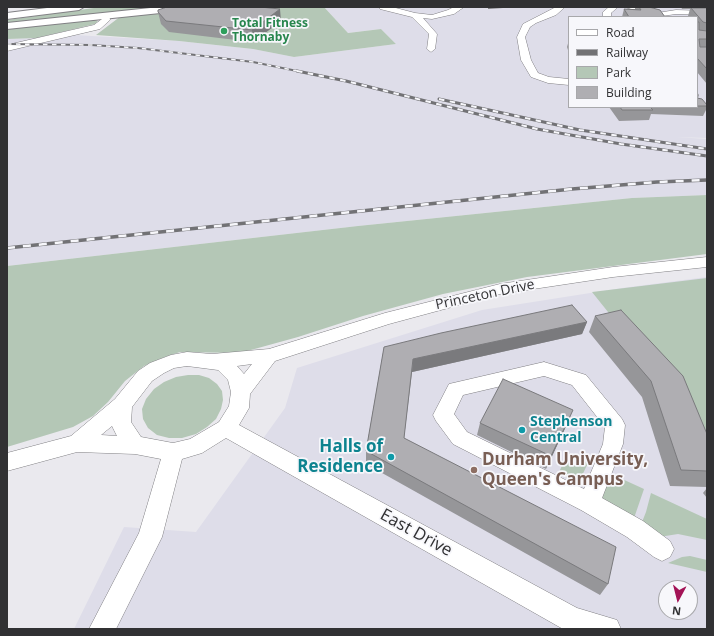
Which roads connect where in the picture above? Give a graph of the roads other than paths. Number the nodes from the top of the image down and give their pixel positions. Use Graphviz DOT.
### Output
graph roads {
  1 [pos="54,7"];
  2 [pos="79,7"];
  3 [pos="189,7"];
  4 [pos="383,7"];
  5 [pos="460,7"];
  6 [pos="561,7"];
  7 [pos="614,7"];
  8 [pos="629,7"];
  9 [pos="7,13"];
  10 [pos="707,13"];
  11 [pos="106,15"];
  12 [pos="7,16"];
  13 [pos="415,16"];
  14 [pos="607,16"];
  15 [pos="659,16"];
  16 [pos="7,26"];
  17 [pos="7,48"];
  18 [pos="431,49"];
  19 [pos="568,82"];
  20 [pos="707,262"];
  21 [pos="270,356"];
  22 [pos="212,361"];
  23 [pos="241,392"];
  24 [pos="122,405"];
  25 [pos="226,428"];
  26 [pos="77,443"];
  27 [pos="135,444"];
  28 [pos="173,452"];
  29 [pos="7,462"];
  30 [pos="589,502"];
  31 [pos="662,549"];
  32 [pos="102,629"];
  33 [pos="608,629"];
  1 -- 9 [label="main road"];
  2 -- 12 [label="main road"];
  3 -- 11 [label="main road"];
  4 -- 13 [label="street"];
  5 -- 13 [label="street"];
  6 -- 19 [label="street"];
  7 -- 14 [label="street"];
  8 -- 15 [label="street"];
  10 -- 15 [label="street"];
  11 -- 16 [label="main road"];
  11 -- 17 [label="street"];
  13 -- 18 [label="street"];
  20 -- 21 [label="street, Princeton Drive"];
  21 -- 22 [label="street, Princeton Drive"];
  21 -- 23 [label="street"];
  22 -- 23 [label="street"];
  22 -- 24 [label="street"];
  23 -- 25 [label="street"];
  24 -- 26 [label="street"];
  24 -- 27 [label="street"];
  25 -- 28 [label="street"];
  25 -- 33 [label="street, East Drive"];
  26 -- 27 [label="street"];
  26 -- 29 [label="street"];
  27 -- 28 [label="street"];
  28 -- 32 [label="street"];
  30 -- 30 [label="street"];
  30 -- 31 [label="street"];
}
